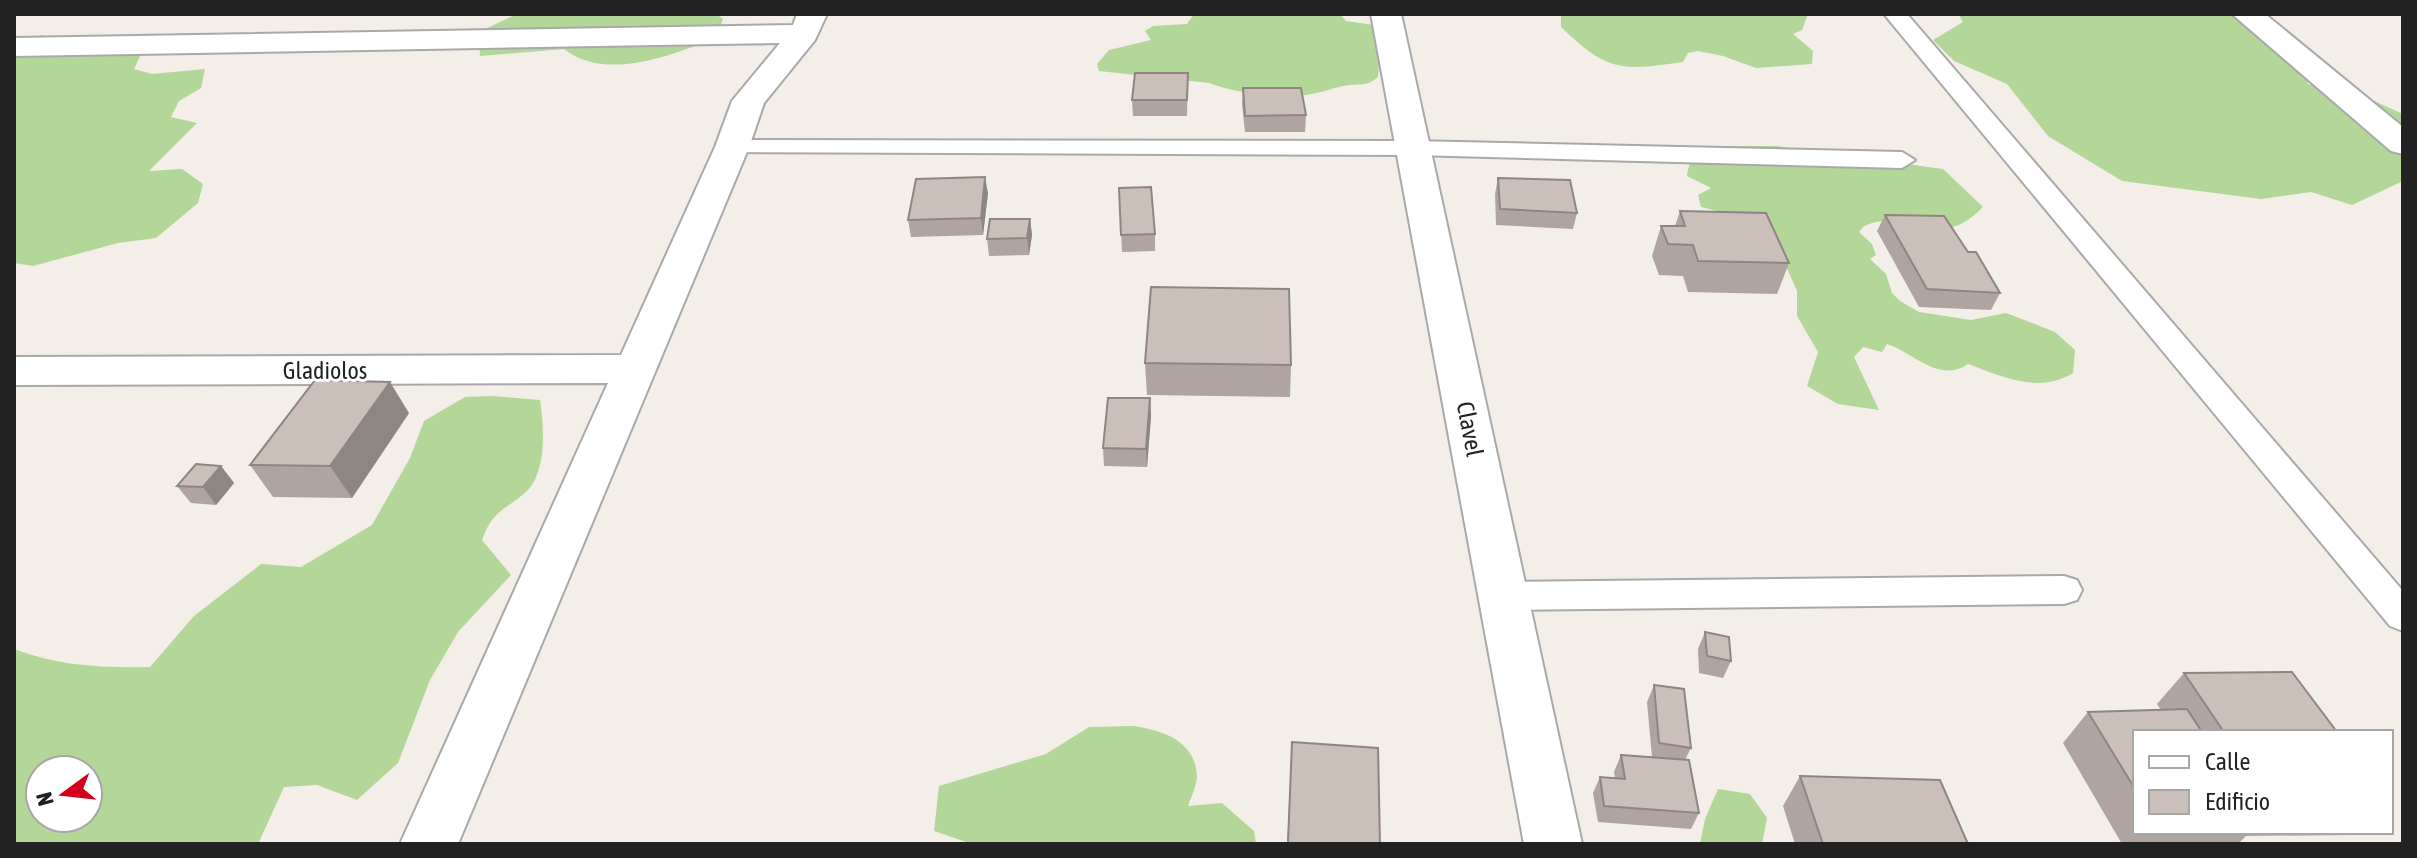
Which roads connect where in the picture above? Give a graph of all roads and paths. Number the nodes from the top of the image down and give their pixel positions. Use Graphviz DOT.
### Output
graph roads {
  1 [pos="1386,14"];
  2 [pos="1895,14"];
  3 [pos="2247,14"];
  4 [pos="761,24"];
  5 [pos="808,24"];
  6 [pos="14,47"];
  7 [pos="748,101"];
  8 [pos="2403,144"];
  9 [pos="732,147"];
  10 [pos="1413,148"];
  11 [pos="1902,160"];
  12 [pos="635,369"];
  13 [pos="14,371"];
  14 [pos="2064,590"];
  15 [pos="1503,596"];
  16 [pos="2403,616"];
  17 [pos="429,844"];
  18 [pos="1553,844"];
  1 -- 10 [label="street, Clavel"];
  2 -- 16 [label="lane"];
  3 -- 8 [label="street"];
  4 -- 5 [label="street"];
  4 -- 6 [label="street"];
  4 -- 7 [label="street"];
  5 -- 7 [label="street"];
  7 -- 9 [label="street"];
  9 -- 10 [label="lane"];
  9 -- 12 [label="street"];
  10 -- 11 [label="lane"];
  10 -- 15 [label="street, Clavel"];
  12 -- 13 [label="street, Gladiolos"];
  12 -- 17 [label="street"];
  14 -- 15 [label="lane"];
  15 -- 18 [label="street, Clavel"];
}
